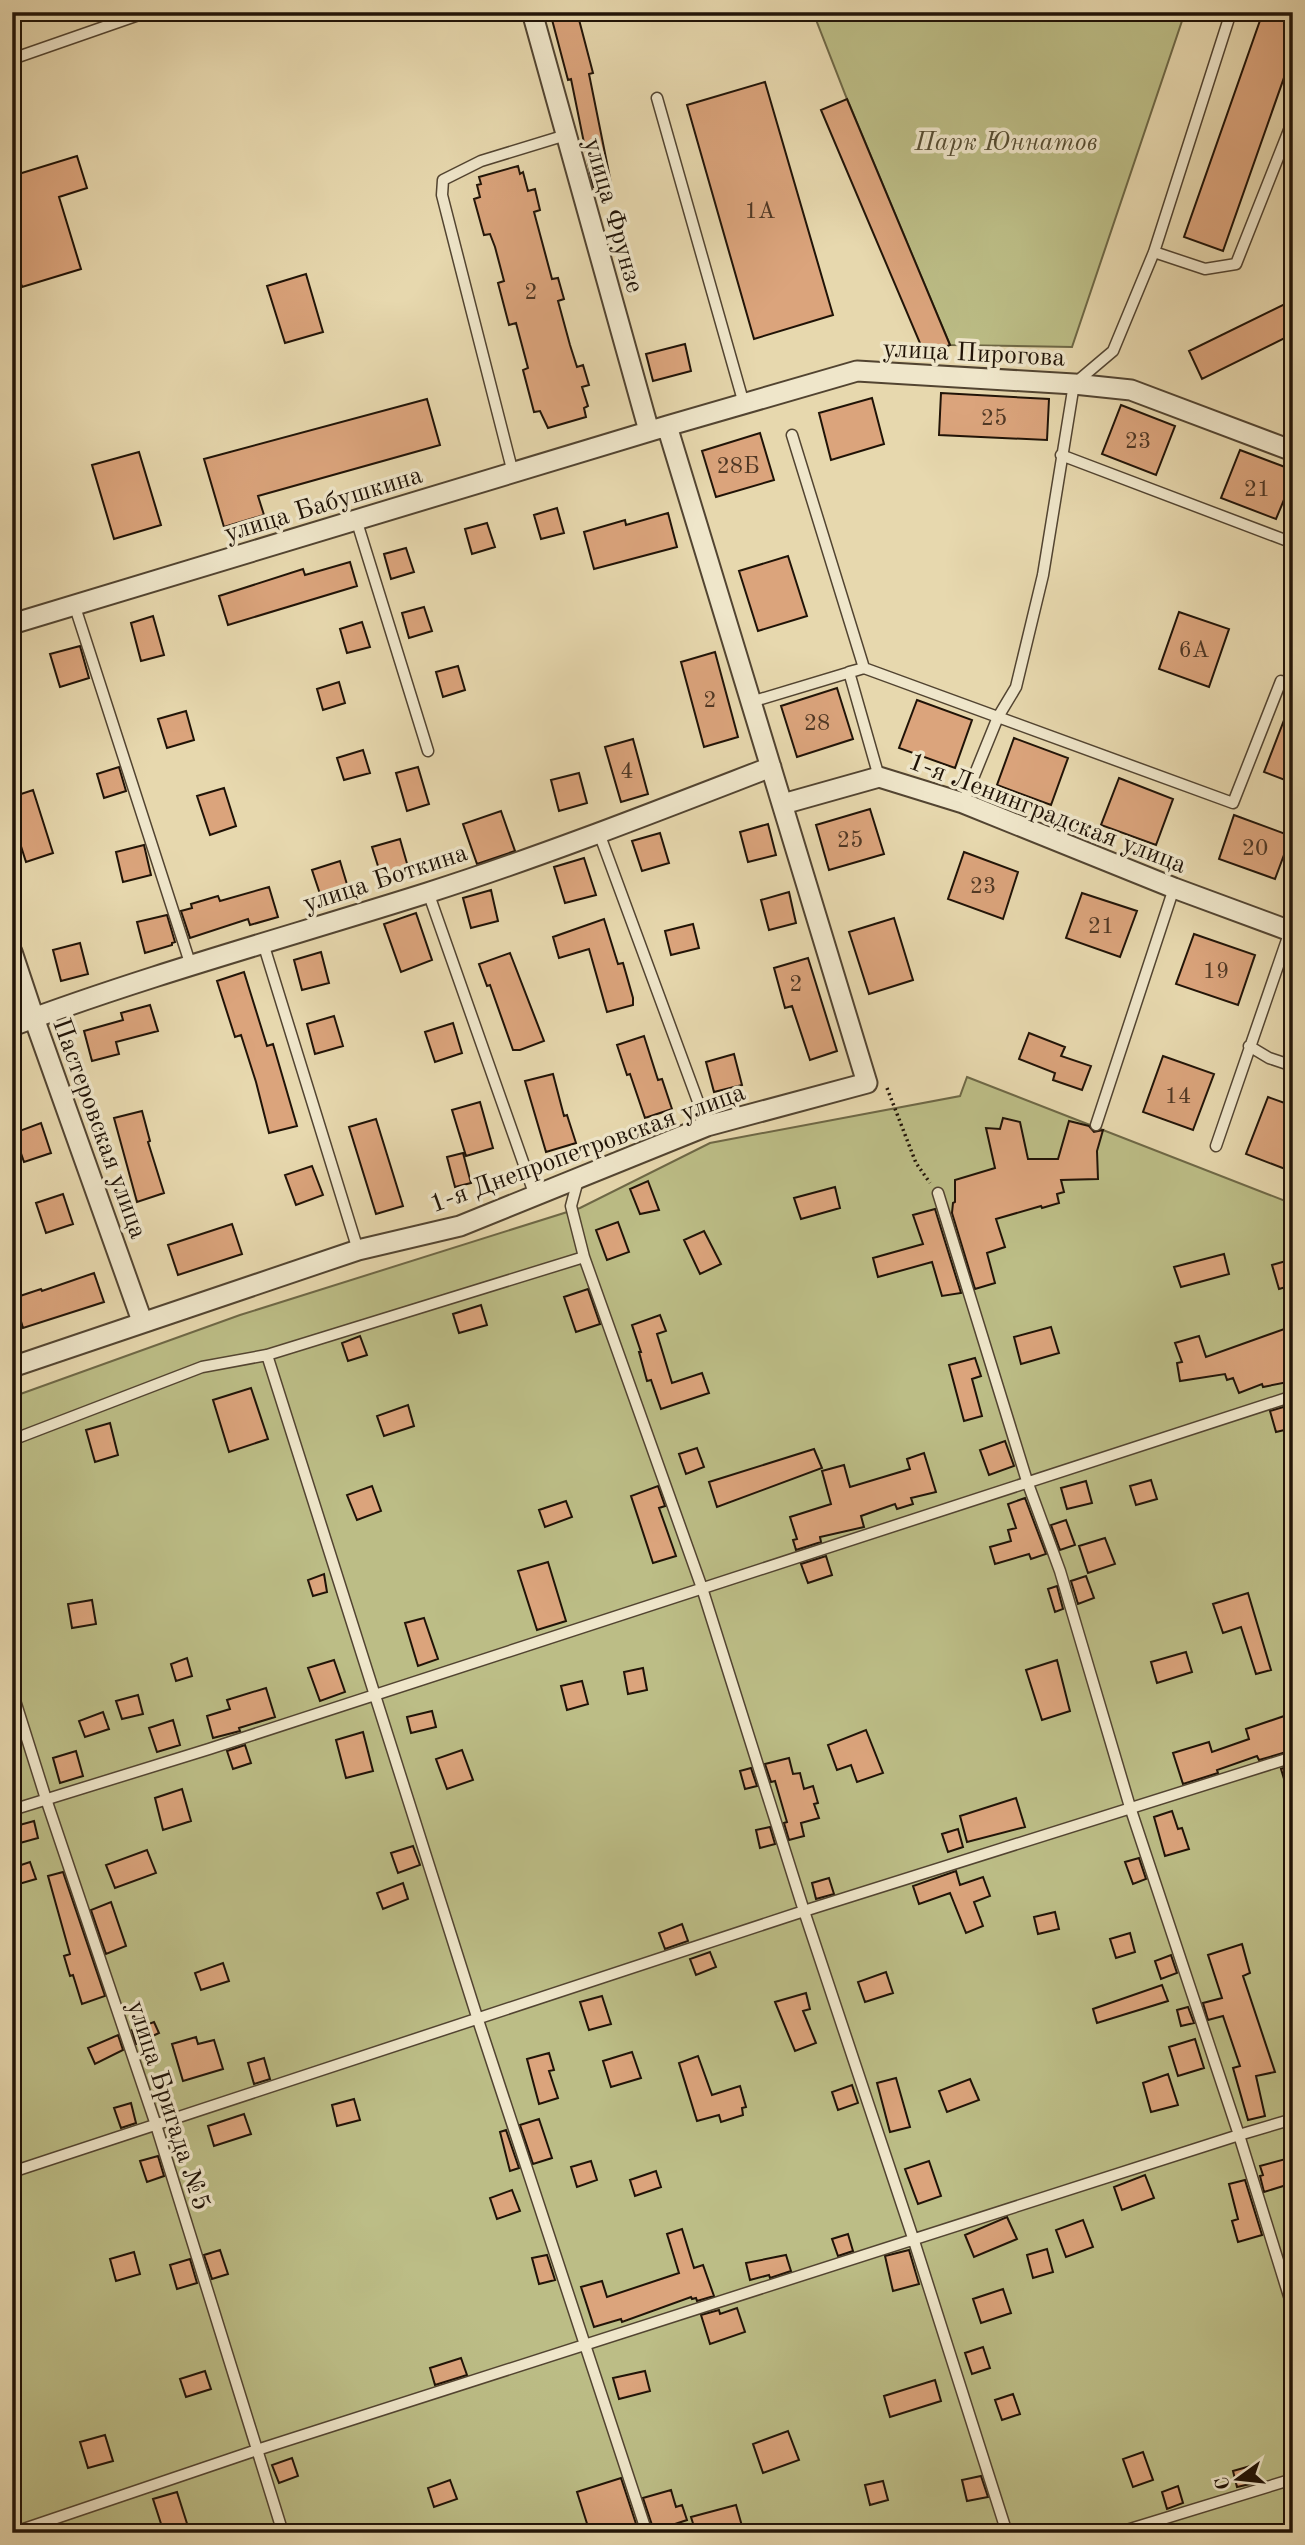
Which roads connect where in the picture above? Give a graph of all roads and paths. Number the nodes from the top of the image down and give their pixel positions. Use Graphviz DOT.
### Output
graph roads {
  1 [pos="147,12"];
  2 [pos="532,12"];
  3 [pos="1231,12"];
  4 [pos="12,59"];
  5 [pos="657,98"];
  6 [pos="1293,120"];
  7 [pos="566,135"];
  8 [pos="1154,252"];
  9 [pos="1074,384"];
  10 [pos="744,404"];
  11 [pos="658,429"];
  12 [pos="792,435"];
  13 [pos="1293,451"];
  14 [pos="1061,455"];
  15 [pos="513,473"];
  16 [pos="356,519"];
  17 [pos="1293,543"];
  18 [pos="75,607"];
  19 [pos="12,624"];
  20 [pos="864,668"];
  21 [pos="849,672"];
  22 [pos="1293,684"];
  23 [pos="750,702"];
  24 [pos="998,717"];
  25 [pos="428,751"];
  26 [pos="771,767"];
  27 [pos="879,777"];
  28 [pos="963,803"];
  29 [pos="783,804"];
  30 [pos="599,833"];
  31 [pos="1174,888"];
  32 [pos="428,892"];
  33 [pos="1292,929"];
  34 [pos="263,943"];
  35 [pos="12,952"];
  36 [pos="191,966"];
  37 [pos="34,1018"];
  38 [pos="12,1026"];
  39 [pos="1250,1046"];
  40 [pos="1293,1066"];
  41 [pos="867,1083"];
  42 [pos="1096,1125"];
  43 [pos="707,1126"];
  44 [pos="1216,1146"];
  45 [pos="578,1180"];
  46 [pos="938,1193"];
  47 [pos="535,1196"];
  48 [pos="358,1250"];
  49 [pos="584,1256"];
  50 [pos="142,1321"];
  51 [pos="267,1355"];
  52 [pos="12,1367"];
  53 [pos="1293,1396"];
  54 [pos="12,1440"];
  55 [pos="1027,1481"];
  56 [pos="702,1588"];
  57 [pos="12,1691"];
  58 [pos="374,1695"];
  59 [pos="1293,1757"];
  60 [pos="46,1799"];
  61 [pos="1130,1807"];
  62 [pos="12,1810"];
  63 [pos="804,1911"];
  64 [pos="478,2020"];
  65 [pos="1293,2119"];
  66 [pos="156,2125"];
  67 [pos="1239,2135"];
  68 [pos="12,2172"];
  69 [pos="914,2241"];
  70 [pos="1293,2309"];
  71 [pos="585,2346"];
  72 [pos="257,2450"];
  73 [pos="1293,2479"];
  74 [pos="12,2533"];
  75 [pos="283,2533"];
  76 [pos="648,2533"];
  77 [pos="1007,2533"];
  78 [pos="1117,2533"];
  1 -- 4 [label="lane"];
  2 -- 7 [label="street, улица Фрунзе"];
  3 -- 8 [label="lane"];
  5 -- 10 [label="lane"];
  6 -- 8 [label="lane"];
  7 -- 11 [label="street, улица Фрунзе"];
  7 -- 15 [label="lane"];
  8 -- 9 [label="lane"];
  9 -- 10 [label="street, улица Пирогова"];
  9 -- 13 [label="street, улица Пирогова"];
  9 -- 14 [label="lane"];
  10 -- 11 [label="street, улица Пирогова"];
  11 -- 15 [label="street, улица Бабушкина"];
  11 -- 23 [label="street, улица Фрунзе"];
  12 -- 20 [label="lane"];
  14 -- 17 [label="lane"];
  14 -- 24 [label="lane"];
  15 -- 16 [label="street, улица Бабушкина"];
  16 -- 18 [label="street, улица Бабушкина"];
  16 -- 25 [label="lane"];
  18 -- 19 [label="street, улица Бабушкина"];
  18 -- 36 [label="lane"];
  20 -- 21 [label="lane"];
  20 -- 24 [label="lane"];
  21 -- 23 [label="lane"];
  21 -- 27 [label="lane"];
  22 -- 24 [label="lane"];
  23 -- 26 [label="street, улица Фрунзе"];
  24 -- 28 [label="lane"];
  26 -- 29 [label="street"];
  26 -- 30 [label="street, улица Боткина"];
  27 -- 28 [label="street, 1-я Ленинградская улица"];
  27 -- 29 [label="street, 1-я Ленинградская улица"];
  28 -- 31 [label="street, 1-я Ленинградская улица"];
  29 -- 41 [label="street"];
  30 -- 32 [label="street, улица Боткина"];
  30 -- 43 [label="lane"];
  31 -- 33 [label="street, 1-я Ленинградская улица"];
  31 -- 42 [label="lane"];
  32 -- 34 [label="street, улица Боткина"];
  32 -- 47 [label="lane"];
  33 -- 39 [label="lane"];
  34 -- 36 [label="street, улица Боткина"];
  34 -- 48 [label="lane"];
  35 -- 37 [label="street, Пастеровская улица"];
  36 -- 37 [label="street, улица Боткина"];
  37 -- 38 [label="street, улица Боткина"];
  37 -- 50 [label="street, Пастеровская улица"];
  39 -- 40 [label="lane"];
  39 -- 44 [label="lane"];
  41 -- 43 [label="street, 1-я Днепропетровская улица"];
  41 -- 46 [label="path"];
  43 -- 45 [label="street, 1-я Днепропетровская улица"];
  45 -- 47 [label="street, 1-я Днепропетровская улица"];
  45 -- 49 [label="lane"];
  46 -- 55 [label="lane"];
  47 -- 48 [label="street, 1-я Днепропетровская улица"];
  48 -- 50 [label="street, 1-я Днепропетровская улица"];
  49 -- 51 [label="lane"];
  49 -- 56 [label="lane"];
  50 -- 52 [label="street, 1-я Днепропетровская улица"];
  51 -- 54 [label="lane"];
  51 -- 58 [label="lane"];
  53 -- 55 [label="lane"];
  55 -- 56 [label="lane"];
  55 -- 61 [label="lane"];
  56 -- 58 [label="lane"];
  56 -- 63 [label="lane"];
  57 -- 60 [label="lane, улица Бригада №5"];
  58 -- 60 [label="lane"];
  58 -- 64 [label="lane"];
  59 -- 61 [label="lane"];
  60 -- 62 [label="lane"];
  60 -- 66 [label="lane, улица Бригада №5"];
  61 -- 63 [label="lane"];
  61 -- 67 [label="lane"];
  63 -- 64 [label="lane"];
  63 -- 69 [label="lane"];
  64 -- 66 [label="lane"];
  64 -- 71 [label="lane"];
  65 -- 67 [label="lane"];
  66 -- 68 [label="lane"];
  66 -- 72 [label="lane, улица Бригада №5"];
  67 -- 69 [label="lane"];
  67 -- 70 [label="lane"];
  69 -- 71 [label="lane"];
  69 -- 77 [label="lane"];
  71 -- 72 [label="lane"];
  71 -- 76 [label="lane"];
  72 -- 74 [label="lane"];
  72 -- 75 [label="lane, улица Бригада №5"];
  73 -- 78 [label="lane"];
}
